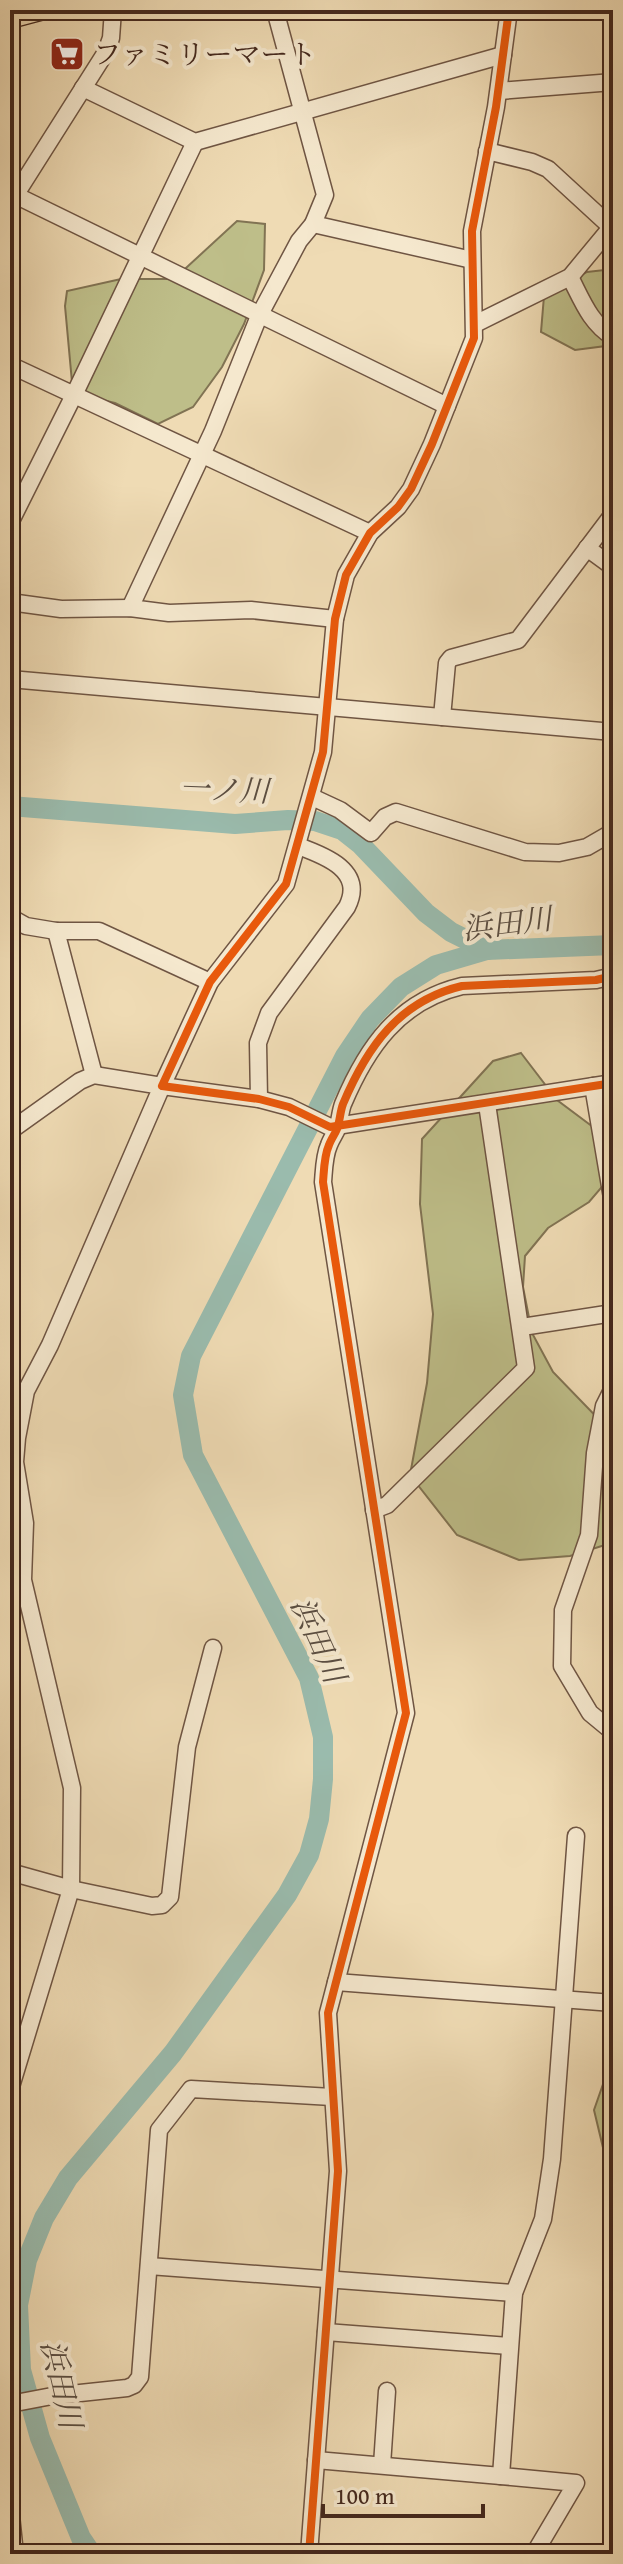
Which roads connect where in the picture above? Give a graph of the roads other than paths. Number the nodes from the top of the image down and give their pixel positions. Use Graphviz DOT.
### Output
graph roads {
  1 [pos="40,10"];
  2 [pos="113,10"];
  3 [pos="275,10"];
  4 [pos="509,10"];
  5 [pos="10,18"];
  6 [pos="503,55"];
  7 [pos="613,82"];
  8 [pos="83,88"];
  9 [pos="499,91"];
  10 [pos="304,111"];
  11 [pos="195,142"];
  12 [pos="487,151"];
  13 [pos="12,199"];
  14 [pos="313,224"];
  15 [pos="612,225"];
  16 [pos="140,257"];
  17 [pos="472,260"];
  18 [pos="570,277"];
  19 [pos="259,316"];
  20 [pos="475,324"];
  21 [pos="613,337"];
  22 [pos="10,365"];
  23 [pos="74,395"];
  24 [pos="447,406"];
  25 [pos="202,454"];
  26 [pos="613,514"];
  27 [pos="10,523"];
  28 [pos="370,533"];
  29 [pos="587,548"];
  30 [pos="613,567"];
  31 [pos="10,602"];
  32 [pos="130,608"];
  33 [pos="335,619"];
  34 [pos="10,679"];
  35 [pos="328,707"];
  36 [pos="442,717"];
  37 [pos="613,732"];
  38 [pos="312,799"];
  39 [pos="613,832"];
  40 [pos="299,842"];
  41 [pos="10,917"];
  42 [pos="56,931"];
  43 [pos="613,976"];
  44 [pos="210,982"];
  45 [pos="94,1075"];
  46 [pos="613,1083"];
  47 [pos="162,1086"];
  48 [pos="593,1086"];
  49 [pos="259,1099"];
  50 [pos="487,1104"];
  51 [pos="334,1127"];
  52 [pos="10,1131"];
  53 [pos="613,1204"];
  54 [pos="613,1313"];
  55 [pos="522,1327"];
  56 [pos="613,1388"];
  57 [pos="374,1510"];
  58 [pos="213,1648"];
  59 [pos="613,1732"];
  60 [pos="576,1836"];
  61 [pos="10,1872"];
  62 [pos="71,1889"];
  63 [pos="336,1982"];
  64 [pos="563,2000"];
  65 [pos="613,2003"];
  66 [pos="10,2090"];
  67 [pos="332,2097"];
  68 [pos="149,2266"];
  69 [pos="329,2280"];
  70 [pos="514,2293"];
  71 [pos="326,2332"];
  72 [pos="509,2346"];
  73 [pos="387,2391"];
  74 [pos="11,2404"];
  75 [pos="316,2460"];
  76 [pos="382,2465"];
  77 [pos="501,2476"];
  78 [pos="10,2506"];
  79 [pos="15,2554"];
  80 [pos="309,2554"];
  81 [pos="534,2554"];
  1 -- 5 [label="main road"];
  2 -- 8 [label="street"];
  3 -- 10 [label="street"];
  4 -- 6 [label="street"];
  6 -- 9 [label="street"];
  6 -- 10 [label="street"];
  7 -- 9 [label="street"];
  8 -- 11 [label="street"];
  8 -- 13 [label="street"];
  9 -- 12 [label="street"];
  10 -- 11 [label="street"];
  10 -- 14 [label="street"];
  11 -- 16 [label="street"];
  12 -- 15 [label="street"];
  12 -- 17 [label="street"];
  13 -- 16 [label="street"];
  14 -- 17 [label="street"];
  14 -- 19 [label="street"];
  15 -- 18 [label="street"];
  16 -- 19 [label="street"];
  16 -- 23 [label="street"];
  17 -- 20 [label="street"];
  18 -- 20 [label="street"];
  18 -- 21 [label="street"];
  19 -- 24 [label="street"];
  19 -- 25 [label="street"];
  20 -- 24 [label="street"];
  22 -- 23 [label="street"];
  23 -- 25 [label="street"];
  23 -- 27 [label="street"];
  24 -- 28 [label="street"];
  25 -- 28 [label="street"];
  25 -- 32 [label="street"];
  26 -- 29 [label="street"];
  28 -- 33 [label="street"];
  29 -- 30 [label="street"];
  29 -- 36 [label="street"];
  31 -- 32 [label="street"];
  32 -- 33 [label="street"];
  33 -- 35 [label="street"];
  34 -- 35 [label="street"];
  35 -- 36 [label="street"];
  35 -- 38 [label="street"];
  36 -- 37 [label="street"];
  38 -- 39 [label="street"];
  38 -- 40 [label="street"];
  40 -- 44 [label="street"];
  40 -- 49 [label="street"];
  41 -- 42 [label="street"];
  42 -- 44 [label="street"];
  42 -- 45 [label="street"];
  43 -- 51 [label="street"];
  44 -- 47 [label="street"];
  45 -- 47 [label="street"];
  45 -- 52 [label="street"];
  46 -- 48 [label="street"];
  47 -- 49 [label="street"];
  47 -- 62 [label="street"];
  48 -- 50 [label="street"];
  48 -- 53 [label="street"];
  49 -- 51 [label="street"];
  50 -- 51 [label="street"];
  50 -- 55 [label="street"];
  51 -- 57 [label="street"];
  54 -- 55 [label="street"];
  55 -- 57 [label="street"];
  56 -- 59 [label="street"];
  57 -- 63 [label="street"];
  58 -- 62 [label="street"];
  60 -- 64 [label="street"];
  61 -- 62 [label="street"];
  62 -- 66 [label="street"];
  63 -- 64 [label="street"];
  63 -- 67 [label="street"];
  64 -- 65 [label="street"];
  64 -- 70 [label="street"];
  67 -- 68 [label="street"];
  67 -- 69 [label="street"];
  68 -- 69 [label="street"];
  68 -- 74 [label="street"];
  69 -- 70 [label="street"];
  69 -- 71 [label="street"];
  70 -- 72 [label="street"];
  71 -- 72 [label="street"];
  71 -- 75 [label="street"];
  72 -- 77 [label="street"];
  73 -- 76 [label="street"];
  75 -- 76 [label="street"];
  75 -- 80 [label="street"];
  76 -- 77 [label="street"];
  77 -- 81 [label="street"];
  78 -- 79 [label="street"];
}
